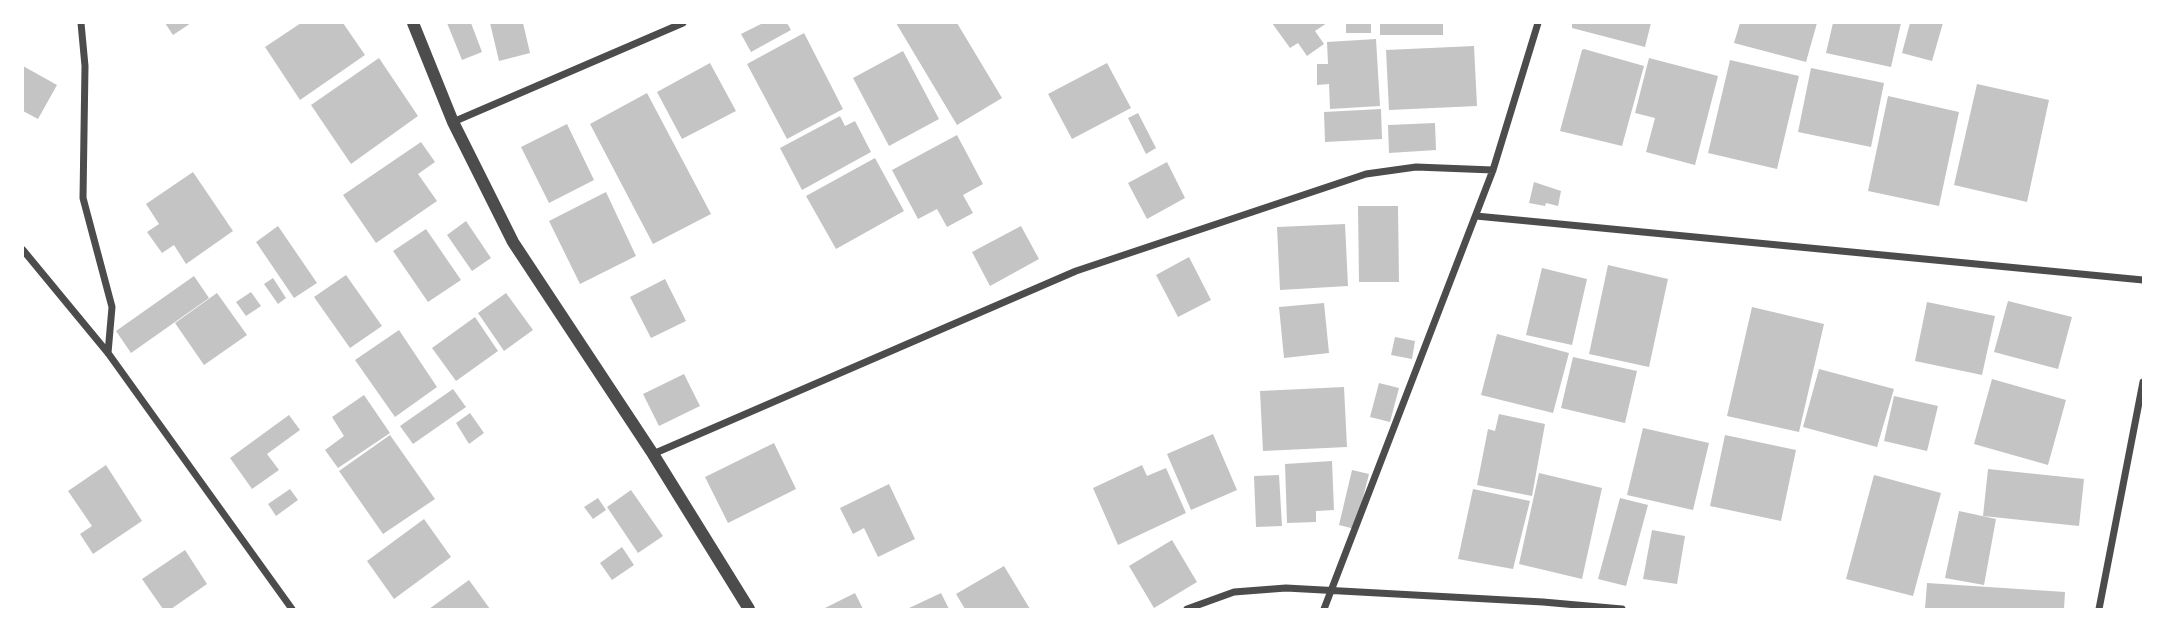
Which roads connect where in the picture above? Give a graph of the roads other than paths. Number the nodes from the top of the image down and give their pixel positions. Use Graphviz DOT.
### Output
graph roads {
  1 [pos="81,23"];
  2 [pos="413,23"];
  3 [pos="683,23"];
  4 [pos="1538,23"];
  5 [pos="453,122"];
  6 [pos="1493,170"];
  7 [pos="1476,216"];
  8 [pos="23,250"];
  9 [pos="2143,279"];
  10 [pos="108,353"];
  11 [pos="2143,382"];
  12 [pos="653,454"];
  13 [pos="1333,591"];
  14 [pos="292,609"];
  15 [pos="749,609"];
  16 [pos="1187,609"];
  17 [pos="1324,609"];
  18 [pos="1622,609"];
  19 [pos="2099,609"];
  1 -- 10 [label="street"];
  2 -- 5 [label="street"];
  3 -- 5 [label="street"];
  4 -- 6 [label="street"];
  5 -- 12 [label="street"];
  6 -- 7 [label="street"];
  6 -- 12 [label="street"];
  7 -- 9 [label="street"];
  7 -- 13 [label="street"];
  8 -- 10 [label="street"];
  10 -- 14 [label="street"];
  11 -- 19 [label="street"];
  12 -- 15 [label="street"];
  13 -- 16 [label="street"];
  13 -- 17 [label="street"];
  13 -- 18 [label="street"];
}
